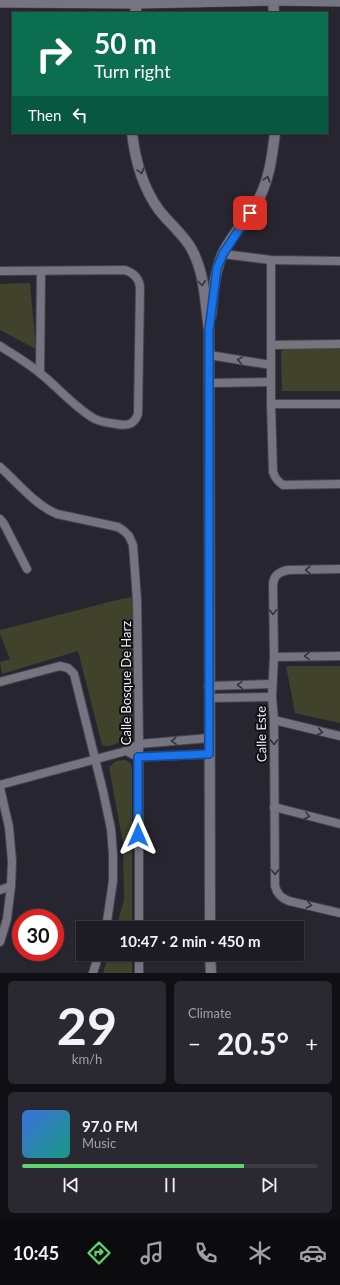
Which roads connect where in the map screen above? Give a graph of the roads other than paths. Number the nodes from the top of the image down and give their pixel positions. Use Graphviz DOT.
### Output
graph roads {
  1 [pos="273,0"];
  2 [pos="340,1"];
  3 [pos="0,2"];
  4 [pos="136,5"];
  5 [pos="274,12"];
  6 [pos="132,134"];
  7 [pos="275,134"];
  8 [pos="223,254"];
  9 [pos="271,260"];
  10 [pos="340,261"];
  11 [pos="0,271"];
  12 [pos="41,271"];
  13 [pos="209,330"];
  14 [pos="340,344"];
  15 [pos="271,345"];
  16 [pos="0,346"];
  17 [pos="209,355"];
  18 [pos="271,365"];
  19 [pos="40,373"];
  20 [pos="271,382"];
  21 [pos="209,383"];
  22 [pos="271,404"];
  23 [pos="340,404"];
  24 [pos="0,467"];
  25 [pos="340,484"];
  26 [pos="0,520"];
  27 [pos="27,569"];
  28 [pos="340,569"];
  29 [pos="340,656"];
  30 [pos="274,657"];
  31 [pos="0,682"];
  32 [pos="272,684"];
  33 [pos="208,686"];
  34 [pos="272,697"];
  35 [pos="210,698"];
  36 [pos="274,720"];
  37 [pos="340,736"];
  38 [pos="209,738"];
  39 [pos="139,744"];
  40 [pos="126,751"];
  41 [pos="209,754"];
  42 [pos="138,757"];
  43 [pos="95,759"];
  44 [pos="0,787"];
  45 [pos="274,808"];
  46 [pos="340,824"];
  47 [pos="11,886"];
  48 [pos="0,890"];
  49 [pos="340,913"];
  50 [pos="107,921"];
  51 [pos="138,921"];
  52 [pos="210,921"];
  53 [pos="0,942"];
  54 [pos="97,961"];
  55 [pos="139,961"];
  56 [pos="210,961"];
  57 [pos="93,973"];
  58 [pos="139,973"];
  59 [pos="210,973"];
  1 -- 2 [label="main road"];
  1 -- 4 [label="main road"];
  1 -- 5 [label="street"];
  3 -- 4 [label="main road"];
  6 -- 13 [label="street, one-way"];
  8 -- 7 [label="street, one-way"];
  8 -- 9 [label="street"];
  8 -- 13 [label="street"];
  9 -- 10 [label="street"];
  9 -- 15 [label="street"];
  11 -- 12 [label="street"];
  12 -- 19 [label="street"];
  12 -- 19 [label="street"];
  13 -- 17 [label="street"];
  14 -- 15 [label="street"];
  15 -- 18 [label="street"];
  16 -- 19 [label="street"];
  18 -- 17 [label="street, one-way"];
  17 -- 21 [label="street"];
  18 -- 20 [label="street"];
  20 -- 21 [label="street"];
  20 -- 22 [label="street"];
  21 -- 33 [label="street"];
  22 -- 23 [label="street"];
  22 -- 25 [label="street"];
  24 -- 39 [label="street, Calle Bosque De Harz"];
  26 -- 27 [label="street"];
  28 -- 30 [label="street, Calle Este, one-way"];
  29 -- 30 [label="street, one-way"];
  30 -- 32 [label="street, Calle Este"];
  31 -- 43 [label="street"];
  32 -- 33 [label="street, one-way"];
  32 -- 34 [label="street, Calle Este"];
  33 -- 35 [label="street"];
  34 -- 35 [label="street"];
  34 -- 36 [label="street, Calle Este"];
  35 -- 38 [label="street"];
  36 -- 37 [label="street, one-way"];
  36 -- 45 [label="street, Calle Este, one-way"];
  38 -- 39 [label="street, one-way"];
  38 -- 41 [label="street"];
  39 -- 40 [label="street"];
  39 -- 42 [label="street, Calle Bosque De Harz"];
  40 -- 42 [label="street"];
  40 -- 43 [label="street"];
  41 -- 42 [label="street"];
  41 -- 52 [label="street"];
  42 -- 51 [label="street, Calle Bosque De Harz"];
  43 -- 44 [label="street"];
  43 -- 50 [label="street"];
  44 -- 47 [label="street"];
  45 -- 46 [label="street, one-way"];
  45 -- 49 [label="street, Calle Este, one-way"];
  47 -- 48 [label="street"];
  47 -- 53 [label="street"];
  54 -- 57 [label="street"];
  55 -- 58 [label="street"];
  56 -- 59 [label="street"];
}
